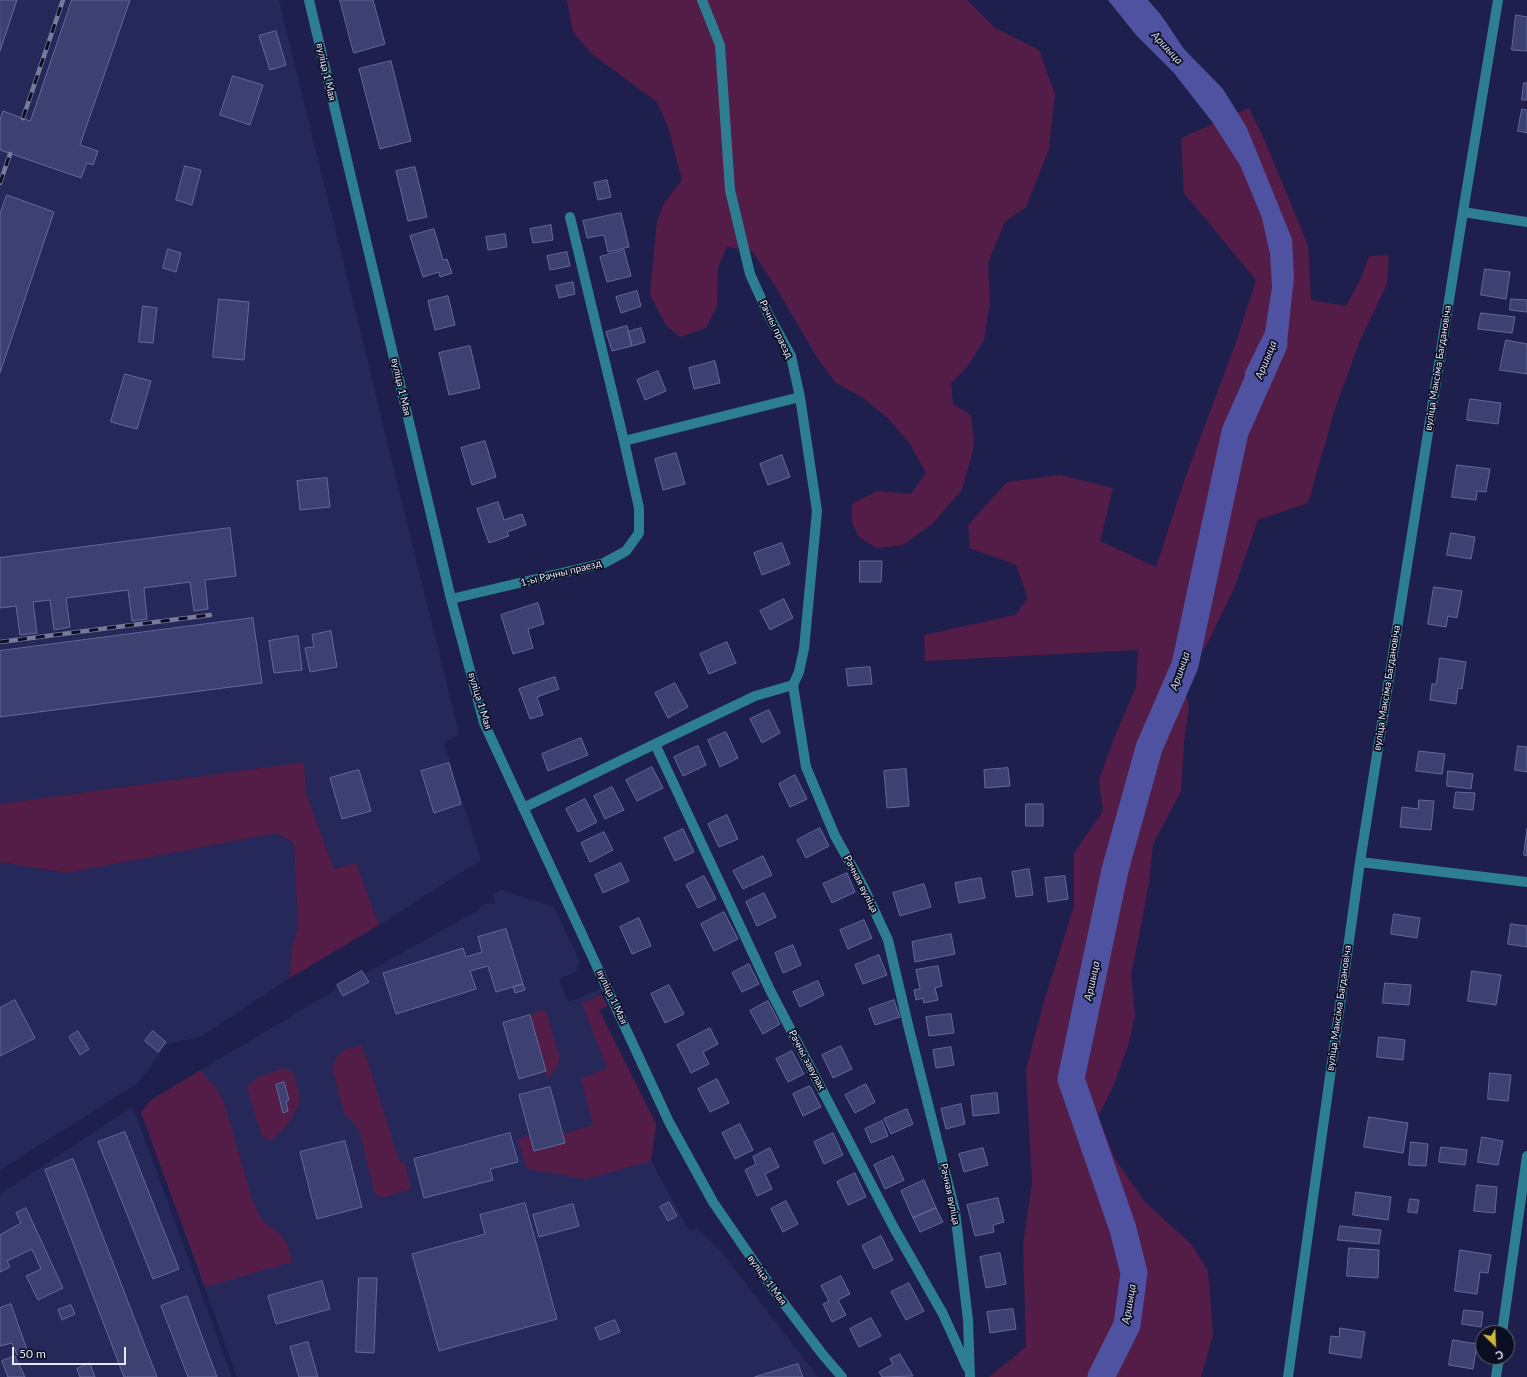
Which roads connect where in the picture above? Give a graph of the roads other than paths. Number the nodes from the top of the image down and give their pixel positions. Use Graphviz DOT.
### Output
graph roads {
  1 [pos="309,0"];
  2 [pos="702,0"];
  3 [pos="1498,0"];
  4 [pos="1463,212"];
  5 [pos="570,217"];
  6 [pos="1527,222"];
  7 [pos="800,397"];
  8 [pos="624,441"];
  9 [pos="451,599"];
  10 [pos="793,685"];
  11 [pos="655,744"];
  12 [pos="523,808"];
  13 [pos="1360,862"];
  14 [pos="1527,882"];
  15 [pos="1527,1156"];
  16 [pos="1503,1325"];
  17 [pos="1498,1365"];
  18 [pos="970,1375"];
  19 [pos="842,1377"];
  20 [pos="1288,1377"];
  21 [pos="1496,1377"];
  1 -- 9 [label="street, вуліца 1 Мая"];
  2 -- 7 [label="street, Рачны праезд"];
  3 -- 4 [label="street, вуліца Максіма Багдановіча"];
  4 -- 6 [label="street"];
  4 -- 13 [label="street, вуліца Максіма Багдановіча"];
  5 -- 8 [label="street, 1-ы Рачны праезд"];
  7 -- 8 [label="street"];
  7 -- 10 [label="street, Рачны праезд"];
  8 -- 9 [label="street, 1-ы Рачны праезд"];
  9 -- 12 [label="street, вуліца 1 Мая"];
  10 -- 11 [label="street"];
  10 -- 18 [label="street, Рачная вуліца"];
  11 -- 12 [label="street"];
  11 -- 18 [label="street, Рачны завулак"];
  12 -- 19 [label="street, вуліца 1 Мая"];
  13 -- 14 [label="street"];
  13 -- 20 [label="street, вуліца Максіма Багдановіча"];
  15 -- 16 [label="street"];
  17 -- 21 [label="street"];
}
